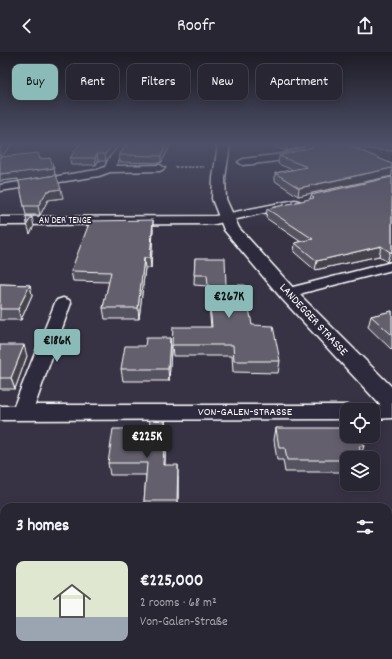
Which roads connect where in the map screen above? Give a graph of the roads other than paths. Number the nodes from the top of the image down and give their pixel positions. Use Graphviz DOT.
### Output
graph roads {
  1 [pos="98,172"];
  2 [pos="220,172"];
  3 [pos="0,188"];
  4 [pos="308,200"];
  5 [pos="227,218"];
  6 [pos="0,221"];
  7 [pos="392,266"];
  8 [pos="289,295"];
  9 [pos="63,303"];
  10 [pos="392,402"];
  11 [pos="392,411"];
  12 [pos="22,412"];
  13 [pos="340,412"];
  14 [pos="380,412"];
  15 [pos="0,413"];
  1 -- 3 [label="street"];
  2 -- 5 [label="main road, LANDEGGER STRASSE"];
  4 -- 5 [label="street, AN DER TENGE"];
  5 -- 6 [label="street, AN DER TENGE"];
  5 -- 8 [label="main road, LANDEGGER STRASSE"];
  7 -- 8 [label="street"];
  8 -- 10 [label="main road, LANDEGGER STRASSE"];
  9 -- 12 [label="street"];
  11 -- 14 [label="street"];
  12 -- 13 [label="street, VON-GALEN-STRASSE"];
  12 -- 15 [label="street, VON-GALEN-STRASSE"];
}
